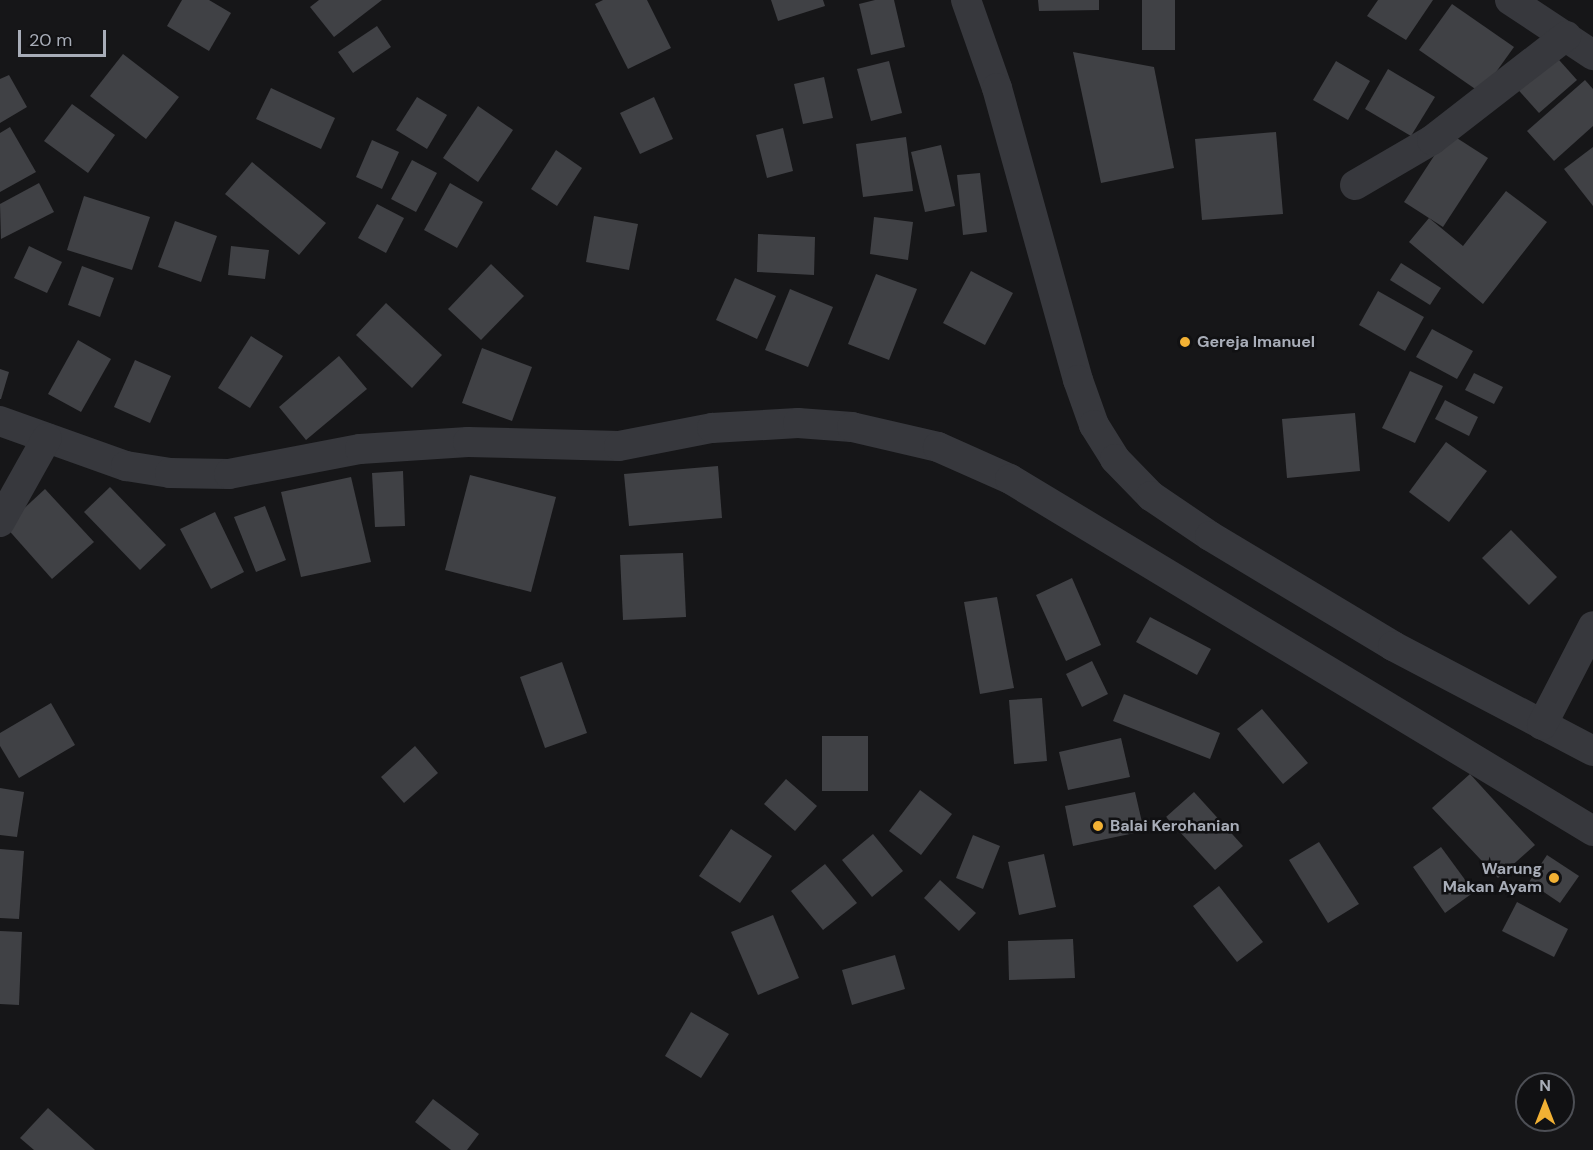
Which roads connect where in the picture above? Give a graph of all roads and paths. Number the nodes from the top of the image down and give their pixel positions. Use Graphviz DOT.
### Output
graph roads {
  1 [pos="966,0"];
  2 [pos="1510,0"];
  3 [pos="1566,36"];
  4 [pos="1593,55"];
  5 [pos="1354,185"];
  6 [pos="0,421"];
  7 [pos="47,438"];
  8 [pos="0,522"];
  9 [pos="1593,626"];
  10 [pos="1542,725"];
  11 [pos="1593,751"];
  12 [pos="1593,831"];
  1 -- 10 [label="street"];
  2 -- 3 [label="street"];
  3 -- 4 [label="street"];
  3 -- 5 [label="street"];
  6 -- 7 [label="street"];
  7 -- 8 [label="street"];
  7 -- 12 [label="street"];
  9 -- 10 [label="street"];
  10 -- 11 [label="street"];
}
